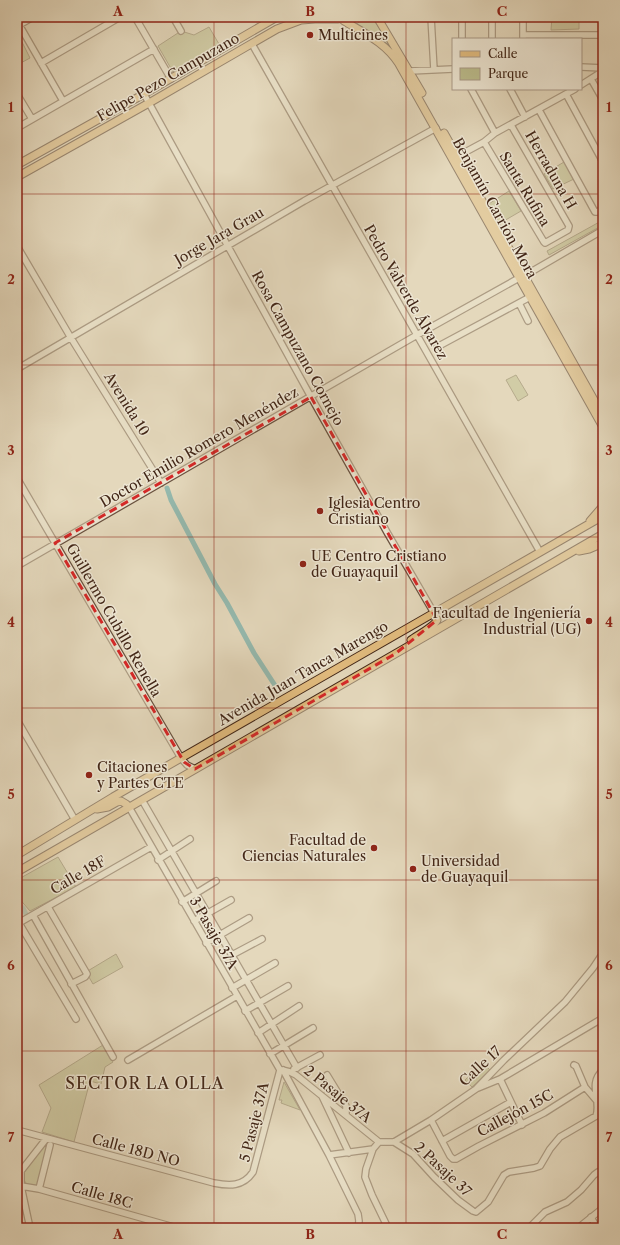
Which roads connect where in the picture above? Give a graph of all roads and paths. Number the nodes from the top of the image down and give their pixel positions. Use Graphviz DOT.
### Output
graph roads {
  1 [pos="33,17"];
  2 [pos="120,17"];
  3 [pos="135,17"];
  4 [pos="173,17"];
  5 [pos="277,17"];
  6 [pos="356,17"];
  7 [pos="377,17"];
  8 [pos="431,17"];
  9 [pos="462,17"];
  10 [pos="492,17"];
  11 [pos="523,17"];
  12 [pos="339,19"];
  13 [pos="18,23"];
  14 [pos="181,31"];
  15 [pos="603,35"];
  16 [pos="523,37"];
  17 [pos="566,37"];
  18 [pos="462,38"];
  19 [pos="492,38"];
  20 [pos="252,44"];
  21 [pos="154,49"];
  22 [pos="41,63"];
  23 [pos="582,67"];
  24 [pos="603,68"];
  25 [pos="452,69"];
  26 [pos="434,70"];
  27 [pos="410,71"];
  28 [pos="603,71"];
  29 [pos="171,79"];
  30 [pos="591,79"];
  31 [pos="582,84"];
  32 [pos="156,87"];
  33 [pos="472,90"];
  34 [pos="511,90"];
  35 [pos="572,90"];
  36 [pos="17,94"];
  37 [pos="144,94"];
  38 [pos="566,94"];
  39 [pos="162,96"];
  40 [pos="603,100"];
  41 [pos="63,101"];
  42 [pos="149,104"];
  43 [pos="539,110"];
  44 [pos="525,116"];
  45 [pos="32,119"];
  46 [pos="511,125"];
  47 [pos="17,128"];
  48 [pos="436,128"];
  49 [pos="495,133"];
  50 [pos="484,142"];
  51 [pos="458,156"];
  52 [pos="603,162"];
  53 [pos="17,165"];
  54 [pos="17,177"];
  55 [pos="331,186"];
  56 [pos="603,209"];
  57 [pos="569,228"];
  58 [pos="603,230"];
  59 [pos="17,246"];
  60 [pos="227,246"];
  61 [pos="521,277"];
  62 [pos="530,297"];
  63 [pos="519,303"];
  64 [pos="528,321"];
  65 [pos="417,335"];
  66 [pos="72,338"];
  67 [pos="437,348"];
  68 [pos="17,369"];
  69 [pos="311,397"];
  70 [pos="601,414"];
  71 [pos="603,427"];
  72 [pos="603,433"];
  73 [pos="17,478"];
  74 [pos="161,482"];
  75 [pos="603,506"];
  76 [pos="603,516"];
  77 [pos="584,527"];
  78 [pos="603,534"];
  79 [pos="55,543"];
  80 [pos="603,543"];
  81 [pos="540,552"];
  82 [pos="573,552"];
  83 [pos="17,566"];
  84 [pos="434,613"];
  85 [pos="395,654"];
  86 [pos="17,720"];
  87 [pos="181,758"];
  88 [pos="196,769"];
  89 [pos="142,800"];
  90 [pos="129,808"];
  91 [pos="91,810"];
  92 [pos="75,820"];
  93 [pos="190,839"];
  94 [pos="151,847"];
  95 [pos="172,852"];
  96 [pos="17,855"];
  97 [pos="158,860"];
  98 [pos="17,872"];
  99 [pos="216,881"];
  100 [pos="196,893"];
  101 [pos="231,900"];
  102 [pos="182,902"];
  103 [pos="48,907"];
  104 [pos="208,913"];
  105 [pos="33,915"];
  106 [pos="249,918"];
  107 [pos="194,921"];
  108 [pos="18,924"];
  109 [pos="220,934"];
  110 [pos="262,939"];
  111 [pos="206,943"];
  112 [pos="603,953"];
  113 [pos="232,955"];
  114 [pos="276,963"];
  115 [pos="246,979"];
  116 [pos="71,984"];
  117 [pos="288,986"];
  118 [pos="232,988"];
  119 [pos="237,996"];
  120 [pos="259,1002"];
  121 [pos="299,1006"];
  122 [pos="245,1010"];
  123 [pos="603,1018"];
  124 [pos="76,1019"];
  125 [pos="272,1024"];
  126 [pos="313,1028"];
  127 [pos="258,1033"];
  128 [pos="284,1046"];
  129 [pos="270,1054"];
  130 [pos="320,1054"];
  131 [pos="112,1058"];
  132 [pos="128,1060"];
  133 [pos="574,1065"];
  134 [pos="297,1068"];
  135 [pos="281,1070"];
  136 [pos="603,1070"];
  137 [pos="290,1072"];
  138 [pos="328,1076"];
  139 [pos="500,1078"];
  140 [pos="585,1087"];
  141 [pos="476,1089"];
  142 [pos="321,1094"];
  143 [pos="596,1100"];
  144 [pos="511,1102"];
  145 [pos="346,1115"];
  146 [pos="431,1120"];
  147 [pos="522,1124"];
  148 [pos="17,1130"];
  149 [pos="46,1139"];
  150 [pos="442,1141"];
  151 [pos="379,1142"];
  152 [pos="394,1142"];
  153 [pos="50,1145"];
  154 [pos="373,1150"];
  155 [pos="349,1153"];
  156 [pos="329,1155"];
  157 [pos="603,1170"];
  158 [pos="247,1179"];
  159 [pos="21,1186"];
  160 [pos="39,1189"];
  161 [pos="603,1208"];
  162 [pos="591,1217"];
  163 [pos="30,1228"];
  164 [pos="177,1228"];
  165 [pos="358,1228"];
  166 [pos="388,1228"];
  167 [pos="528,1228"];
  168 [pos="578,1228"];
  169 [pos="597,1228"];
  1 -- 13 [label="street"];
  2 -- 22 [label="street"];
  3 -- 21 [label="street"];
  4 -- 14 [label="street"];
  5 -- 29 [label="main road, Felipe Pezo Campuzano"];
  6 -- 12 [label="main road"];
  7 -- 27 [label="main road, Benjamín Carrión Mora"];
  8 -- 26 [label="street"];
  9 -- 18 [label="street"];
  10 -- 19 [label="street"];
  11 -- 16 [label="street"];
  12 -- 20 [label="main road, Felipe Pezo Campuzano"];
  12 -- 48 [label="main road, Benjamín Carrión Mora"];
  13 -- 22 [label="street"];
  15 -- 17 [label="street"];
  16 -- 17 [label="street"];
  20 -- 39 [label="main road, Felipe Pezo Campuzano"];
  20 -- 55 [label="street, Pedro Valverde Álvarez"];
  21 -- 29 [label="street"];
  21 -- 41 [label="street"];
  22 -- 41 [label="street"];
  23 -- 24 [label="street"];
  25 -- 26 [label="street"];
  26 -- 27 [label="street"];
  27 -- 51 [label="main road, Benjamín Carrión Mora"];
  28 -- 30 [label="street"];
  29 -- 32 [label="main road, Felipe Pezo Campuzano"];
  30 -- 31 [label="street"];
  30 -- 40 [label="street"];
  32 -- 37 [label="main road, Felipe Pezo Campuzano"];
  32 -- 39 [label="main road"];
  33 -- 49 [label="street"];
  34 -- 44 [label="street"];
  35 -- 38 [label="street"];
  36 -- 45 [label="street"];
  37 -- 42 [label="street, Rosa Campuzano Cornejo"];
  37 -- 53 [label="main road, Felipe Pezo Campuzano"];
  38 -- 43 [label="street"];
  38 -- 52 [label="street"];
  39 -- 42 [label="main road, Felipe Pezo Campuzano"];
  41 -- 45 [label="street"];
  42 -- 54 [label="main road, Felipe Pezo Campuzano"];
  42 -- 60 [label="street, Rosa Campuzano Cornejo"];
  43 -- 44 [label="street"];
  43 -- 56 [label="street"];
  44 -- 46 [label="street"];
  45 -- 47 [label="street"];
  46 -- 49 [label="street"];
  46 -- 57 [label="street, Herraduna H"];
  48 -- 55 [label="street, Jorge Jara Grau"];
  48 -- 61 [label="main road, Benjamín Carrión Mora"];
  49 -- 50 [label="street"];
  50 -- 51 [label="street"];
  50 -- 57 [label="street, Santa Rufina"];
  51 -- 61 [label="main road, Benjamín Carrión Mora"];
  55 -- 60 [label="street, Jorge Jara Grau"];
  55 -- 65 [label="street, Pedro Valverde Álvarez"];
  58 -- 61 [label="street, Doctor Emilio Romero Menéndez"];
  59 -- 66 [label="street, Avenida 10"];
  60 -- 66 [label="street, Jorge Jara Grau"];
  60 -- 69 [label="street, Rosa Campuzano Cornejo"];
  61 -- 62 [label="main road, Benjamín Carrión Mora"];
  61 -- 65 [label="street, Doctor Emilio Romero Menéndez"];
  61 -- 70 [label="main road, Benjamín Carrión Mora"];
  62 -- 63 [label="street"];
  62 -- 70 [label="main road, Benjamín Carrión Mora"];
  63 -- 64 [label="street"];
  63 -- 67 [label="street"];
  65 -- 69 [label="street, Doctor Emilio Romero Menéndez"];
  65 -- 81 [label="street, Pedro Valverde Álvarez"];
  66 -- 68 [label="street, Jorge Jara Grau"];
  66 -- 74 [label="street, Avenida 10"];
  69 -- 74 [label="street, Doctor Emilio Romero Menéndez"];
  69 -- 84 [label="street, Rosa Campuzano Cornejo"];
  70 -- 71 [label="main road, Benjamín Carrión Mora"];
  70 -- 72 [label="main road"];
  73 -- 79 [label="street, Guillermo Cubillo Renella"];
  74 -- 79 [label="street, Doctor Emilio Romero Menéndez"];
  75 -- 77 [label="main road"];
  76 -- 77 [label="main road, Avenida Juan Tanca Marengo"];
  77 -- 81 [label="main road, Avenida Juan Tanca Marengo"];
  78 -- 82 [label="main road, Avenida Juan Tanca Marengo"];
  79 -- 83 [label="street, Doctor Emilio Romero Menéndez"];
  79 -- 87 [label="street, Guillermo Cubillo Renella"];
  80 -- 82 [label="main road"];
  81 -- 84 [label="main road, Avenida Juan Tanca Marengo"];
  82 -- 85 [label="main road, Avenida Juan Tanca Marengo"];
  84 -- 85 [label="main road"];
  84 -- 87 [label="main road, Avenida Juan Tanca Marengo"];
  85 -- 88 [label="main road, Avenida Juan Tanca Marengo"];
  86 -- 92 [label="street"];
  87 -- 88 [label="street, Guillermo Cubillo Renella"];
  87 -- 91 [label="main road, Avenida Juan Tanca Marengo"];
  88 -- 89 [label="main road, Avenida Juan Tanca Marengo"];
  89 -- 90 [label="main road, Avenida Juan Tanca Marengo"];
  89 -- 95 [label="street"];
  90 -- 91 [label="main road"];
  90 -- 94 [label="street, 3 Pasaje 37A"];
  90 -- 98 [label="main road, Avenida Juan Tanca Marengo"];
  91 -- 92 [label="main road, Avenida Juan Tanca Marengo"];
  92 -- 96 [label="main road, Avenida Juan Tanca Marengo"];
  93 -- 95 [label="street"];
  94 -- 97 [label="street, 3 Pasaje 37A"];
  94 -- 103 [label="street, Calle 18F"];
  95 -- 97 [label="street"];
  95 -- 100 [label="street"];
  97 -- 102 [label="street, 3 Pasaje 37A"];
  99 -- 100 [label="street"];
  100 -- 102 [label="street"];
  100 -- 104 [label="street"];
  101 -- 104 [label="street"];
  102 -- 107 [label="street, 3 Pasaje 37A"];
  103 -- 105 [label="street, Calle 18F"];
  103 -- 116 [label="street"];
  104 -- 107 [label="street"];
  104 -- 109 [label="street"];
  105 -- 108 [label="street, Calle 18F"];
  105 -- 116 [label="street"];
  106 -- 109 [label="street"];
  107 -- 111 [label="street, 3 Pasaje 37A"];
  108 -- 124 [label="street"];
  109 -- 111 [label="street"];
  109 -- 113 [label="street"];
  110 -- 113 [label="street"];
  111 -- 118 [label="street, 3 Pasaje 37A"];
  112 -- 141 [label="street, Calle 17"];
  113 -- 115 [label="street"];
  114 -- 115 [label="street"];
  115 -- 118 [label="street"];
  115 -- 120 [label="street"];
  116 -- 131 [label="street"];
  117 -- 120 [label="street"];
  118 -- 119 [label="street, 3 Pasaje 37A"];
  119 -- 122 [label="street, 3 Pasaje 37A"];
  119 -- 132 [label="street"];
  120 -- 122 [label="street"];
  120 -- 125 [label="street"];
  121 -- 125 [label="street"];
  122 -- 127 [label="street, 3 Pasaje 37A"];
  123 -- 139 [label="street"];
  125 -- 127 [label="street"];
  125 -- 128 [label="street"];
  126 -- 128 [label="street"];
  127 -- 129 [label="street, 3 Pasaje 37A"];
  128 -- 129 [label="street"];
  128 -- 134 [label="street"];
  129 -- 135 [label="street, 3 Pasaje 37A"];
  130 -- 134 [label="street"];
  133 -- 140 [label="street"];
  134 -- 137 [label="street"];
  135 -- 137 [label="street, 2 Pasaje 37A"];
  135 -- 156 [label="street, 3 Pasaje 37A"];
  135 -- 158 [label="street, 5 Pasaje 37A"];
  136 -- 143 [label="street"];
  137 -- 142 [label="street, 2 Pasaje 37A"];
  138 -- 145 [label="street"];
  139 -- 141 [label="street"];
  139 -- 144 [label="street"];
  140 -- 143 [label="street"];
  140 -- 147 [label="street, Callejón 15C"];
  141 -- 146 [label="street, Calle 17"];
  142 -- 145 [label="street, 2 Pasaje 37A"];
  142 -- 155 [label="street"];
  143 -- 152 [label="street, 2 Pasaje 37"];
  144 -- 147 [label="street"];
  144 -- 150 [label="street"];
  145 -- 151 [label="street, 2 Pasaje 37A"];
  146 -- 150 [label="street"];
  146 -- 152 [label="street, Calle 17"];
  147 -- 150 [label="street, Callejón 15C"];
  148 -- 149 [label="street, Calle 18D NO"];
  149 -- 158 [label="street, Calle 18D NO"];
  149 -- 159 [label="street"];
  151 -- 152 [label="street"];
  151 -- 154 [label="street"];
  153 -- 160 [label="street"];
  154 -- 155 [label="street"];
  154 -- 166 [label="street"];
  155 -- 156 [label="street"];
  156 -- 165 [label="street, 3 Pasaje 37A"];
  157 -- 167 [label="street"];
  159 -- 160 [label="street, Calle 18C"];
  159 -- 163 [label="street"];
  160 -- 164 [label="street, Calle 18C"];
  161 -- 162 [label="street"];
  162 -- 168 [label="street"];
  162 -- 169 [label="street"];
}
